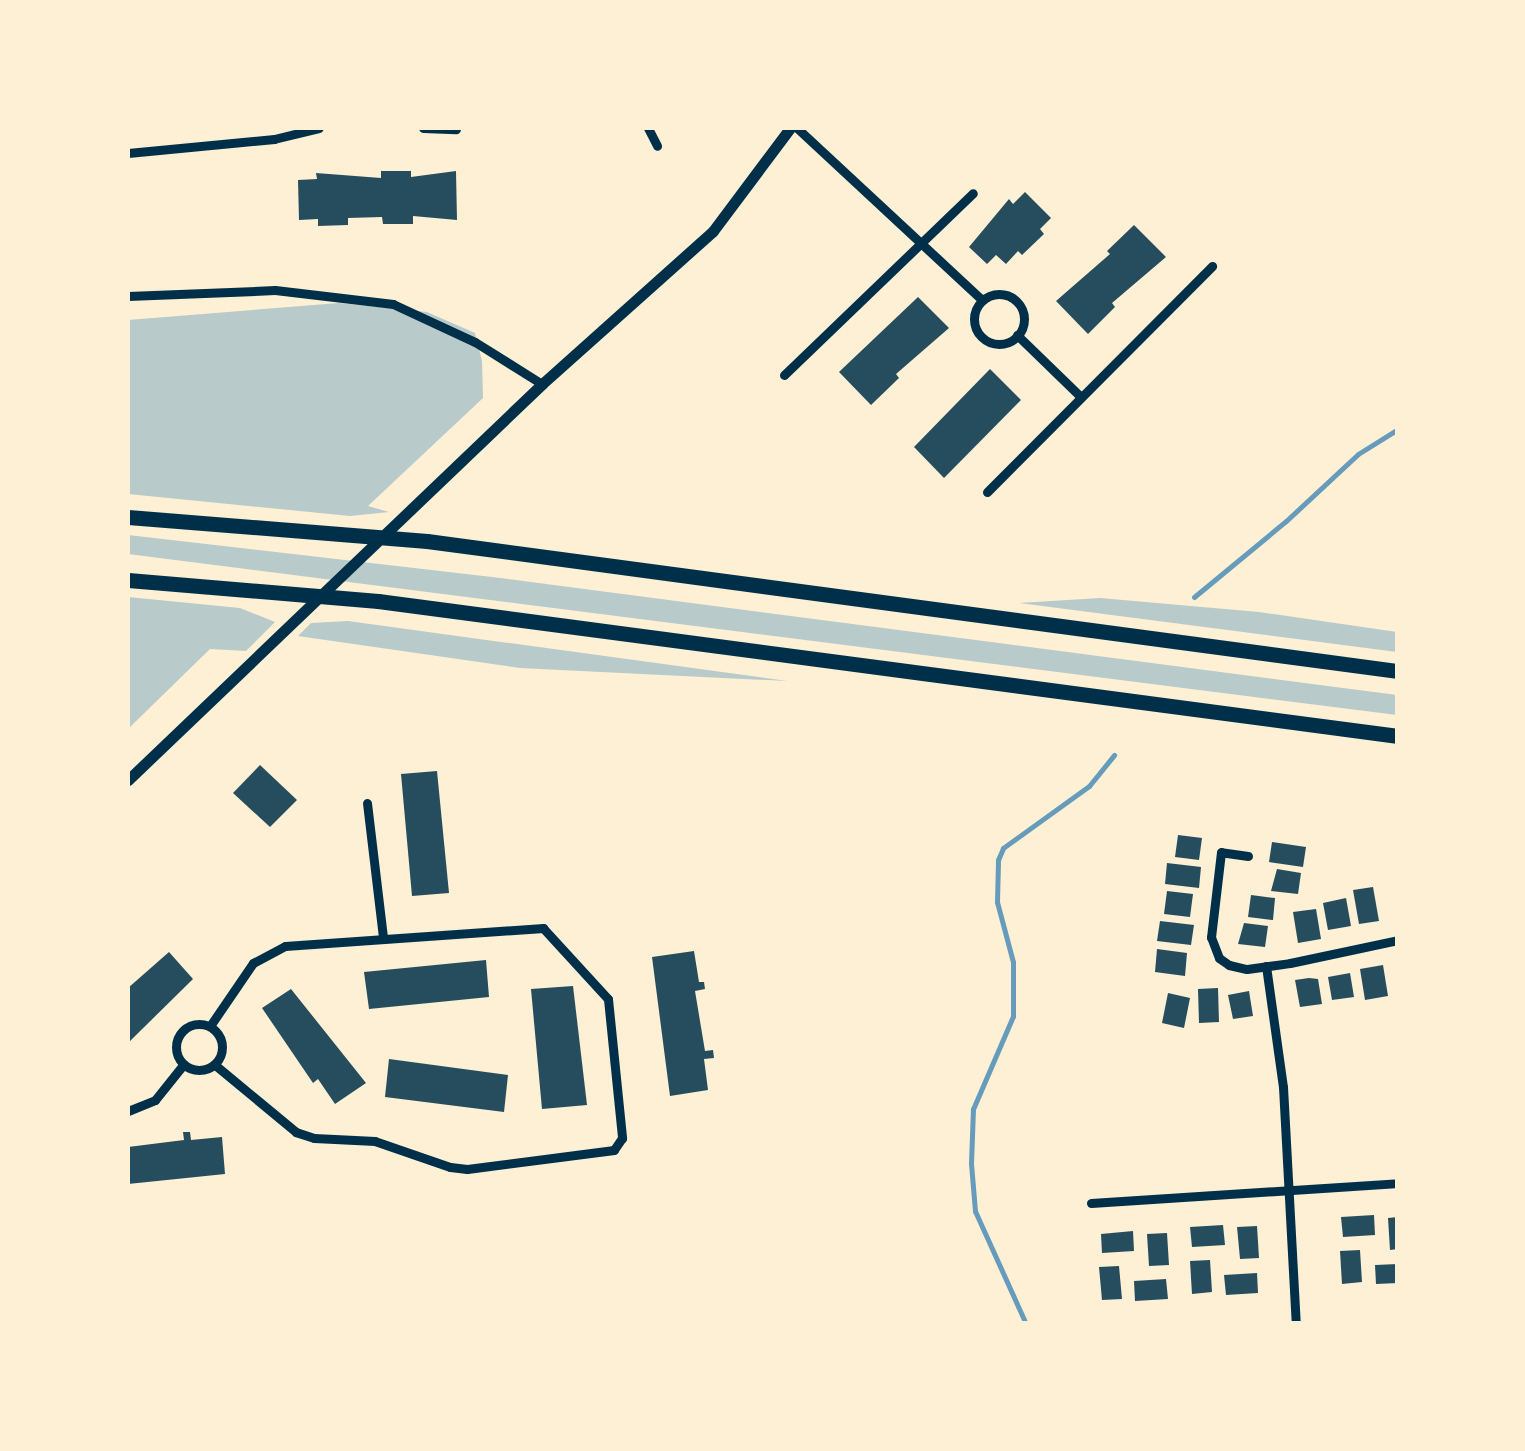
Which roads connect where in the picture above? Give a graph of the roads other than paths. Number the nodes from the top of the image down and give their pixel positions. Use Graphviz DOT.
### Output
graph roads {
  1 [pos="318,128"];
  2 [pos="422,128"];
  3 [pos="648,128"];
  4 [pos="794,128"];
  5 [pos="456,129"];
  6 [pos="657,146"];
  7 [pos="128,154"];
  8 [pos="973,193"];
  9 [pos="922,242"];
  10 [pos="1212,266"];
  11 [pos="128,296"];
  12 [pos="982,300"];
  13 [pos="1017,335"];
  14 [pos="784,375"];
  15 [pos="542,384"];
  16 [pos="1082,397"];
  17 [pos="987,492"];
  18 [pos="128,517"];
  19 [pos="128,580"];
  20 [pos="1398,671"];
  21 [pos="1398,736"];
  22 [pos="128,780"];
  23 [pos="367,803"];
  24 [pos="1248,856"];
  25 [pos="383,938"];
  26 [pos="1398,940"];
  27 [pos="1266,966"];
  28 [pos="210,1026"];
  29 [pos="215,1064"];
  30 [pos="183,1065"];
  31 [pos="128,1111"];
  32 [pos="1398,1183"];
  33 [pos="1288,1193"];
  34 [pos="1091,1203"];
  35 [pos="1296,1324"];
  1 -- 7 [label="street"];
  2 -- 5 [label="street"];
  3 -- 6 [label="street"];
  4 -- 9 [label="street"];
  4 -- 15 [label="main road"];
  8 -- 9 [label="street"];
  9 -- 12 [label="street"];
  9 -- 14 [label="street"];
  10 -- 16 [label="street"];
  11 -- 15 [label="street"];
  12 -- 13 [label="street"];
  12 -- 13 [label="street"];
  13 -- 16 [label="street"];
  15 -- 22 [label="main road"];
  16 -- 17 [label="street"];
  18 -- 20 [label="highway"];
  19 -- 21 [label="highway"];
  23 -- 25 [label="street"];
  24 -- 27 [label="street"];
  25 -- 28 [label="street"];
  25 -- 29 [label="street"];
  26 -- 27 [label="street"];
  27 -- 33 [label="street"];
  28 -- 29 [label="street"];
  28 -- 30 [label="street"];
  29 -- 30 [label="street"];
  30 -- 31 [label="street"];
  32 -- 33 [label="street"];
  33 -- 34 [label="street"];
  33 -- 35 [label="street"];
}
